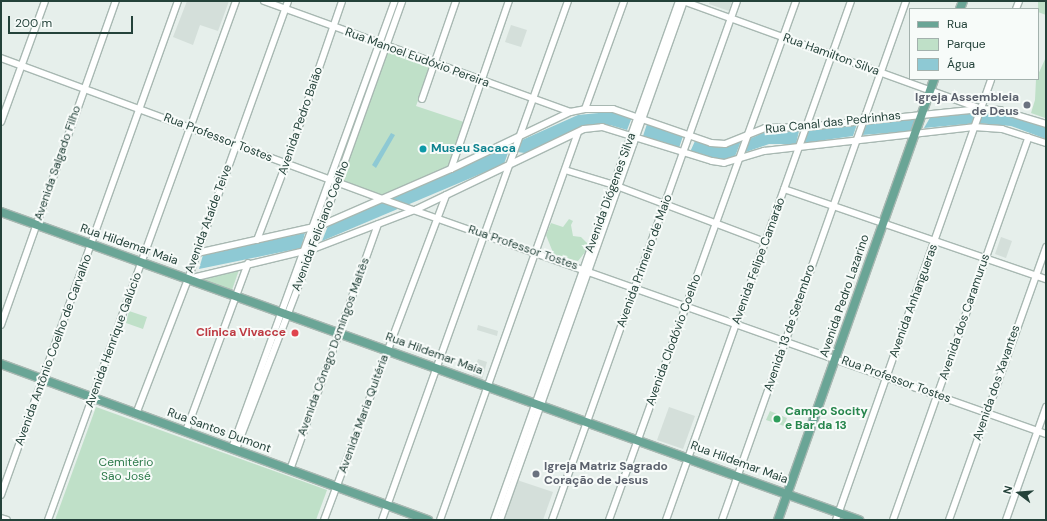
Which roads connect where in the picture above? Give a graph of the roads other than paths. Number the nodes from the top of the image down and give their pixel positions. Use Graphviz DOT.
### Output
graph roads {
  1 [pos="45,1"];
  2 [pos="116,1"];
  3 [pos="178,1"];
  4 [pos="236,1"];
  5 [pos="264,1"];
  6 [pos="288,1"];
  7 [pos="342,1"];
  8 [pos="395,1"];
  9 [pos="402,1"];
  10 [pos="456,1"];
  11 [pos="509,1"];
  12 [pos="568,1"];
  13 [pos="624,1"];
  14 [pos="682,1"];
  15 [pos="737,1"];
  16 [pos="796,1"];
  17 [pos="851,1"];
  18 [pos="906,1"];
  19 [pos="285,9"];
  20 [pos="731,18"];
  21 [pos="333,27"];
  22 [pos="783,37"];
  23 [pos="379,43"];
  24 [pos="386,46"];
  25 [pos="831,55"];
  26 [pos="1,58"];
  27 [pos="434,62"];
  28 [pos="22,66"];
  29 [pos="881,73"];
  30 [pos="481,80"];
  31 [pos="934,80"];
  32 [pos="991,80"];
  33 [pos="369,82"];
  34 [pos="84,89"];
  35 [pos="930,91"];
  36 [pos="422,99"];
  37 [pos="532,100"];
  38 [pos="140,109"];
  39 [pos="585,109"];
  40 [pos="980,110"];
  41 [pos="570,112"];
  42 [pos="640,120"];
  43 [pos="919,120"];
  44 [pos="1,122"];
  45 [pos="862,124"];
  46 [pos="1046,124"];
  47 [pos="974,126"];
  48 [pos="191,127"];
  49 [pos="805,128"];
  50 [pos="578,133"];
  51 [pos="635,133"];
  52 [pos="915,133"];
  53 [pos="690,137"];
  54 [pos="1029,137"];
  55 [pos="746,138"];
  56 [pos="858,139"];
  57 [pos="517,140"];
  58 [pos="236,144"];
  59 [pos="1046,144"];
  60 [pos="799,145"];
  61 [pos="685,151"];
  62 [pos="738,159"];
  63 [pos="286,164"];
  64 [pos="509,165"];
  65 [pos="451,169"];
  66 [pos="565,170"];
  67 [pos="330,180"];
  68 [pos="337,183"];
  69 [pos="616,186"];
  70 [pos="784,189"];
  71 [pos="446,195"];
  72 [pos="384,200"];
  73 [pos="665,205"];
  74 [pos="834,205"];
  75 [pos="413,208"];
  76 [pos="1,212"];
  77 [pos="437,218"];
  78 [pos="883,222"];
  79 [pos="378,224"];
  80 [pos="715,224"];
  81 [pos="37,225"];
  82 [pos="317,229"];
  83 [pos="485,235"];
  84 [pos="257,240"];
  85 [pos="935,240"];
  86 [pos="765,242"];
  87 [pos="92,245"];
  88 [pos="314,246"];
  89 [pos="1046,247"];
  90 [pos="305,251"];
  91 [pos="536,252"];
  92 [pos="197,254"];
  93 [pos="985,258"];
  94 [pos="248,263"];
  95 [pos="142,264"];
  96 [pos="586,270"];
  97 [pos="1036,276"];
  98 [pos="188,279"];
  99 [pos="1046,279"];
  100 [pos="636,288"];
  101 [pos="236,296"];
  102 [pos="687,306"];
  103 [pos="285,313"];
  104 [pos="736,323"];
  105 [pos="1,325"];
  106 [pos="340,333"];
  107 [pos="786,341"];
  108 [pos="387,350"];
  109 [pos="837,358"];
  110 [pos="1,364"];
  111 [pos="437,368"];
  112 [pos="887,377"];
  113 [pos="43,380"];
  114 [pos="488,387"];
  115 [pos="938,395"];
  116 [pos="92,398"];
  117 [pos="538,405"];
  118 [pos="1046,407"];
  119 [pos="987,413"];
  120 [pos="136,414"];
  121 [pos="587,422"];
  122 [pos="1037,431"];
  123 [pos="186,432"];
  124 [pos="1046,434"];
  125 [pos="638,440"];
  126 [pos="234,449"];
  127 [pos="688,458"];
  128 [pos="290,470"];
  129 [pos="514,471"];
  130 [pos="738,476"];
  131 [pos="336,486"];
  132 [pos="788,494"];
  133 [pos="1,495"];
  134 [pos="388,505"];
  135 [pos="837,517"];
  136 [pos="1,518"];
  137 [pos="7,520"];
  138 [pos="48,520"];
  139 [pos="324,520"];
  140 [pos="382,520"];
  141 [pos="428,520"];
  142 [pos="440,520"];
  143 [pos="494,520"];
  144 [pos="500,520"];
  145 [pos="552,520"];
  146 [pos="609,520"];
  147 [pos="666,520"];
  148 [pos="722,520"];
  149 [pos="778,520"];
  150 [pos="859,520"];
  151 [pos="893,520"];
  152 [pos="949,520"];
  153 [pos="1006,520"];
  1 -- 28 [label="street"];
  2 -- 34 [label="street, Avenida Salgado Filho"];
  3 -- 38 [label="street, Avenida Antônio Coelho de Carvalho"];
  4 -- 48 [label="street, Avenida Henrique Galúcio"];
  5 -- 19 [label="street, Rua Manoel Eudóxio Pereira"];
  6 -- 19 [label="street, Avenida Ataíde Teive"];
  7 -- 21 [label="street, Avenida Pedro Baião"];
  8 -- 23 [label="street, Avenida Feliciano Coelho"];
  9 -- 24 [label="street, Avenida Feliciano Coelho"];
  10 -- 27 [label="street"];
  11 -- 30 [label="street"];
  12 -- 37 [label="street"];
  13 -- 39 [label="street"];
  14 -- 20 [label="street, Rua Hamilton Silva"];
  14 -- 42 [label="street, Avenida Diógenes Silva"];
  15 -- 20 [label="street, Avenida Primeiro de Maio"];
  16 -- 22 [label="street"];
  17 -- 25 [label="street, Avenida Felipe Camarão"];
  18 -- 29 [label="street"];
  19 -- 21 [label="street, Rua Manoel Eudóxio Pereira"];
  19 -- 58 [label="street, Avenida Ataíde Teive"];
  20 -- 22 [label="street, Rua Hamilton Silva"];
  20 -- 53 [label="street, Avenida Primeiro de Maio"];
  21 -- 23 [label="street, Rua Manoel Eudóxio Pereira"];
  21 -- 63 [label="street, Avenida Pedro Baião"];
  22 -- 25 [label="street, Rua Hamilton Silva"];
  22 -- 55 [label="street"];
  23 -- 24 [label="street, Rua Manoel Eudóxio Pereira"];
  23 -- 33 [label="street, Avenida Feliciano Coelho"];
  24 -- 27 [label="street, Rua Manoel Eudóxio Pereira"];
  24 -- 33 [label="street, Avenida Feliciano Coelho"];
  25 -- 29 [label="street, Rua Hamilton Silva"];
  25 -- 49 [label="street, Avenida Felipe Camarão"];
  26 -- 28 [label="street, Rua Professor Tostes"];
  27 -- 30 [label="street, Rua Manoel Eudóxio Pereira"];
  27 -- 36 [label="street"];
  28 -- 34 [label="street, Rua Professor Tostes"];
  28 -- 44 [label="street"];
  29 -- 35 [label="street, Rua Hamilton Silva"];
  29 -- 45 [label="street"];
  30 -- 37 [label="street, Rua Manoel Eudóxio Pereira"];
  30 -- 65 [label="street"];
  31 -- 35 [label="main road, Avenida Pedro Lazarino"];
  32 -- 40 [label="street"];
  33 -- 67 [label="street, Avenida Feliciano Coelho"];
  33 -- 68 [label="street, Avenida Feliciano Coelho"];
  34 -- 38 [label="street, Rua Professor Tostes"];
  34 -- 81 [label="street, Avenida Salgado Filho"];
  35 -- 40 [label="street, Rua Hamilton Silva"];
  35 -- 43 [label="main road, Avenida Pedro Lazarino"];
  37 -- 41 [label="street, Rua Manoel Eudóxio Pereira"];
  37 -- 57 [label="street"];
  38 -- 48 [label="street, Rua Professor Tostes"];
  38 -- 87 [label="street, Avenida Antônio Coelho de Carvalho"];
  39 -- 41 [label="street, Rua Canal das Pedrinhas"];
  39 -- 42 [label="street, Rua Canal das Pedrinhas"];
  40 -- 43 [label="street, Rua Canal das Pedrinhas"];
  40 -- 46 [label="street, Rua Canal das Pedrinhas"];
  40 -- 47 [label="street, Avenida Anhangueras"];
  41 -- 57 [label="street, Rua Canal das Pedrinhas"];
  42 -- 51 [label="street, Avenida Diógenes Silva"];
  42 -- 53 [label="street, Rua Canal das Pedrinhas"];
  43 -- 45 [label="street, Rua Canal das Pedrinhas"];
  43 -- 52 [label="main road, Avenida Pedro Lazarino"];
  45 -- 49 [label="street, Rua Canal das Pedrinhas"];
  45 -- 56 [label="street, Avenida 13 de Setembro"];
  47 -- 52 [label="street, Rua Canal das Pedrinhas"];
  47 -- 54 [label="street, Rua Canal das Pedrinhas"];
  47 -- 85 [label="street, Avenida Anhangueras"];
  48 -- 58 [label="street, Rua Professor Tostes"];
  48 -- 95 [label="street, Avenida Henrique Galúcio"];
  49 -- 55 [label="street, Rua Canal das Pedrinhas"];
  49 -- 60 [label="street, Avenida Felipe Camarão"];
  50 -- 51 [label="street, Rua Canal das Pedrinhas"];
  50 -- 64 [label="street, Rua Canal das Pedrinhas"];
  50 -- 66 [label="street"];
  51 -- 61 [label="street, Rua Canal das Pedrinhas"];
  51 -- 69 [label="street, Avenida Diógenes Silva"];
  52 -- 56 [label="street, Rua Canal das Pedrinhas"];
  52 -- 78 [label="main road, Avenida Pedro Lazarino"];
  53 -- 55 [label="street, Rua Canal das Pedrinhas"];
  53 -- 61 [label="street, Avenida Primeiro de Maio"];
  54 -- 59 [label="street, Rua Canal das Pedrinhas"];
  54 -- 93 [label="street, Avenida dos Caramurus"];
  55 -- 62 [label="street, Avenida Clodóvio Coelho"];
  56 -- 60 [label="street, Rua Canal das Pedrinhas"];
  56 -- 74 [label="street, Avenida 13 de Setembro"];
  57 -- 64 [label="street"];
  57 -- 65 [label="street, Rua Canal das Pedrinhas"];
  58 -- 63 [label="street, Rua Professor Tostes"];
  58 -- 92 [label="street, Avenida Ataíde Teive"];
  60 -- 62 [label="street, Rua Canal das Pedrinhas"];
  60 -- 70 [label="street, Avenida Felipe Camarão"];
  61 -- 62 [label="street, Rua Canal das Pedrinhas"];
  61 -- 73 [label="street, Avenida Primeiro de Maio"];
  62 -- 80 [label="street, Avenida Clodóvio Coelho"];
  63 -- 67 [label="street, Rua Professor Tostes"];
  63 -- 84 [label="street, Avenida Pedro Baião"];
  64 -- 71 [label="street, Rua Canal das Pedrinhas"];
  64 -- 83 [label="street"];
  65 -- 72 [label="street, Rua Canal das Pedrinhas"];
  66 -- 69 [label="street"];
  66 -- 91 [label="street"];
  67 -- 68 [label="street, Rua Professor Tostes"];
  67 -- 82 [label="street, Avenida Feliciano Coelho"];
  68 -- 72 [label="street, Rua Professor Tostes"];
  68 -- 82 [label="street, Avenida Feliciano Coelho"];
  69 -- 73 [label="street"];
  69 -- 96 [label="street, Avenida Diógenes Silva"];
  70 -- 74 [label="street"];
  70 -- 86 [label="street, Avenida Felipe Camarão"];
  71 -- 75 [label="street, Rua Canal das Pedrinhas"];
  71 -- 77 [label="street, Avenida Maria Quitéria"];
  72 -- 75 [label="street, Rua Professor Tostes"];
  72 -- 82 [label="street, Rua Canal das Pedrinhas"];
  73 -- 80 [label="street"];
  73 -- 100 [label="street, Avenida Primeiro de Maio"];
  74 -- 78 [label="street"];
  74 -- 107 [label="street, Avenida 13 de Setembro"];
  75 -- 77 [label="street, Rua Professor Tostes"];
  75 -- 79 [label="street, Rua Canal das Pedrinhas"];
  76 -- 81 [label="main road, Rua Hildemar Maia"];
  77 -- 83 [label="street, Rua Professor Tostes"];
  77 -- 108 [label="street, Avenida Maria Quitéria"];
  78 -- 85 [label="street"];
  78 -- 109 [label="main road, Avenida Pedro Lazarino"];
  79 -- 88 [label="street, Rua Canal das Pedrinhas"];
  79 -- 106 [label="street, Avenida Cônego Domingos Maltês"];
  80 -- 86 [label="street"];
  80 -- 102 [label="street, Avenida Clodóvio Coelho"];
  81 -- 87 [label="main road, Rua Hildemar Maia"];
  81 -- 105 [label="street, Avenida Salgado Filho"];
  82 -- 84 [label="street, Rua Canal das Pedrinhas"];
  82 -- 88 [label="street, Avenida Feliciano Coelho"];
  82 -- 90 [label="street, Avenida Feliciano Coelho"];
  83 -- 91 [label="street, Rua Professor Tostes"];
  83 -- 111 [label="street"];
  84 -- 92 [label="street, Rua Canal das Pedrinhas"];
  85 -- 93 [label="street"];
  85 -- 112 [label="street, Avenida Anhangueras"];
  86 -- 104 [label="street, Avenida Felipe Camarão"];
  87 -- 95 [label="main road, Rua Hildemar Maia"];
  87 -- 113 [label="street, Avenida Antônio Coelho de Carvalho"];
  88 -- 90 [label="street, Rua Canal das Pedrinhas"];
  88 -- 103 [label="street, Avenida Feliciano Coelho"];
  89 -- 97 [label="street, Avenida dos Xavantes"];
  90 -- 94 [label="street, Rua Canal das Pedrinhas"];
  90 -- 103 [label="street, Avenida Feliciano Coelho"];
  91 -- 96 [label="street, Rua Professor Tostes"];
  91 -- 114 [label="street"];
  92 -- 98 [label="street, Avenida Ataíde Teive"];
  93 -- 97 [label="street"];
  93 -- 115 [label="street, Avenida dos Caramurus"];
  94 -- 98 [label="street, Rua Canal das Pedrinhas"];
  94 -- 101 [label="street"];
  95 -- 98 [label="main road, Rua Hildemar Maia"];
  95 -- 116 [label="street, Avenida Henrique Galúcio"];
  96 -- 100 [label="street, Rua Professor Tostes"];
  96 -- 117 [label="street, Avenida Diógenes Silva"];
  97 -- 99 [label="street"];
  97 -- 119 [label="street, Avenida dos Xavantes"];
  98 -- 101 [label="main road, Rua Hildemar Maia"];
  98 -- 120 [label="street, Avenida Ataíde Teive"];
  100 -- 102 [label="street, Rua Professor Tostes"];
  100 -- 121 [label="street, Avenida Primeiro de Maio"];
  101 -- 103 [label="main road, Rua Hildemar Maia"];
  101 -- 123 [label="street"];
  102 -- 104 [label="street, Rua Professor Tostes"];
  102 -- 125 [label="street, Avenida Clodóvio Coelho"];
  103 -- 106 [label="main road, Rua Hildemar Maia"];
  103 -- 126 [label="street, Avenida Feliciano Coelho"];
  104 -- 107 [label="street, Rua Professor Tostes"];
  104 -- 127 [label="street, Avenida Felipe Camarão"];
  106 -- 108 [label="main road, Rua Hildemar Maia"];
  106 -- 128 [label="street, Avenida Cônego Domingos Maltês"];
  107 -- 109 [label="street, Rua Professor Tostes"];
  107 -- 130 [label="street, Avenida 13 de Setembro"];
  108 -- 111 [label="main road, Rua Hildemar Maia"];
  108 -- 131 [label="street, Avenida Maria Quitéria"];
  109 -- 112 [label="street, Rua Professor Tostes"];
  109 -- 132 [label="main road, Avenida Pedro Lazarino"];
  110 -- 113 [label="main road, Rua Santos Dumont"];
  111 -- 114 [label="main road, Rua Hildemar Maia"];
  111 -- 134 [label="street"];
  112 -- 115 [label="street, Rua Professor Tostes"];
  112 -- 135 [label="street, Avenida Anhangueras"];
  113 -- 116 [label="main road, Rua Santos Dumont"];
  113 -- 133 [label="street, Avenida Antônio Coelho de Carvalho"];
  114 -- 117 [label="main road, Rua Hildemar Maia"];
  114 -- 142 [label="street"];
  115 -- 119 [label="street, Rua Professor Tostes"];
  115 -- 151 [label="street, Avenida dos Caramurus"];
  116 -- 120 [label="main road, Rua Santos Dumont"];
  116 -- 138 [label="street, Avenida Henrique Galúcio"];
  117 -- 121 [label="main road, Rua Hildemar Maia"];
  117 -- 129 [label="street, Avenida Diógenes Silva"];
  118 -- 122 [label="street"];
  119 -- 122 [label="street, Rua Professor Tostes"];
  119 -- 152 [label="street, Avenida dos Xavantes"];
  120 -- 123 [label="main road, Rua Santos Dumont"];
  121 -- 125 [label="main road, Rua Hildemar Maia"];
  121 -- 145 [label="street, Avenida Primeiro de Maio"];
  122 -- 124 [label="street, Rua Professor Tostes"];
  122 -- 153 [label="street"];
  123 -- 126 [label="main road, Rua Santos Dumont"];
  125 -- 127 [label="main road, Rua Hildemar Maia"];
  125 -- 146 [label="street, Avenida Clodóvio Coelho"];
  126 -- 128 [label="main road, Rua Santos Dumont"];
  127 -- 130 [label="main road, Rua Hildemar Maia"];
  127 -- 147 [label="street, Avenida Felipe Camarão"];
  128 -- 131 [label="main road, Rua Santos Dumont"];
  129 -- 143 [label="street, Avenida Diógenes Silva"];
  129 -- 144 [label="street, Avenida Diógenes Silva"];
  130 -- 132 [label="main road, Rua Hildemar Maia"];
  130 -- 148 [label="street, Avenida 13 de Setembro"];
  131 -- 134 [label="main road, Rua Santos Dumont"];
  131 -- 139 [label="street, Avenida Maria Quitéria"];
  132 -- 135 [label="main road, Rua Hildemar Maia"];
  132 -- 149 [label="main road, Avenida Pedro Lazarino"];
  134 -- 140 [label="street"];
  134 -- 141 [label="main road, Rua Santos Dumont"];
  135 -- 150 [label="main road, Rua Hildemar Maia"];
  136 -- 137 [label="street"];
}
